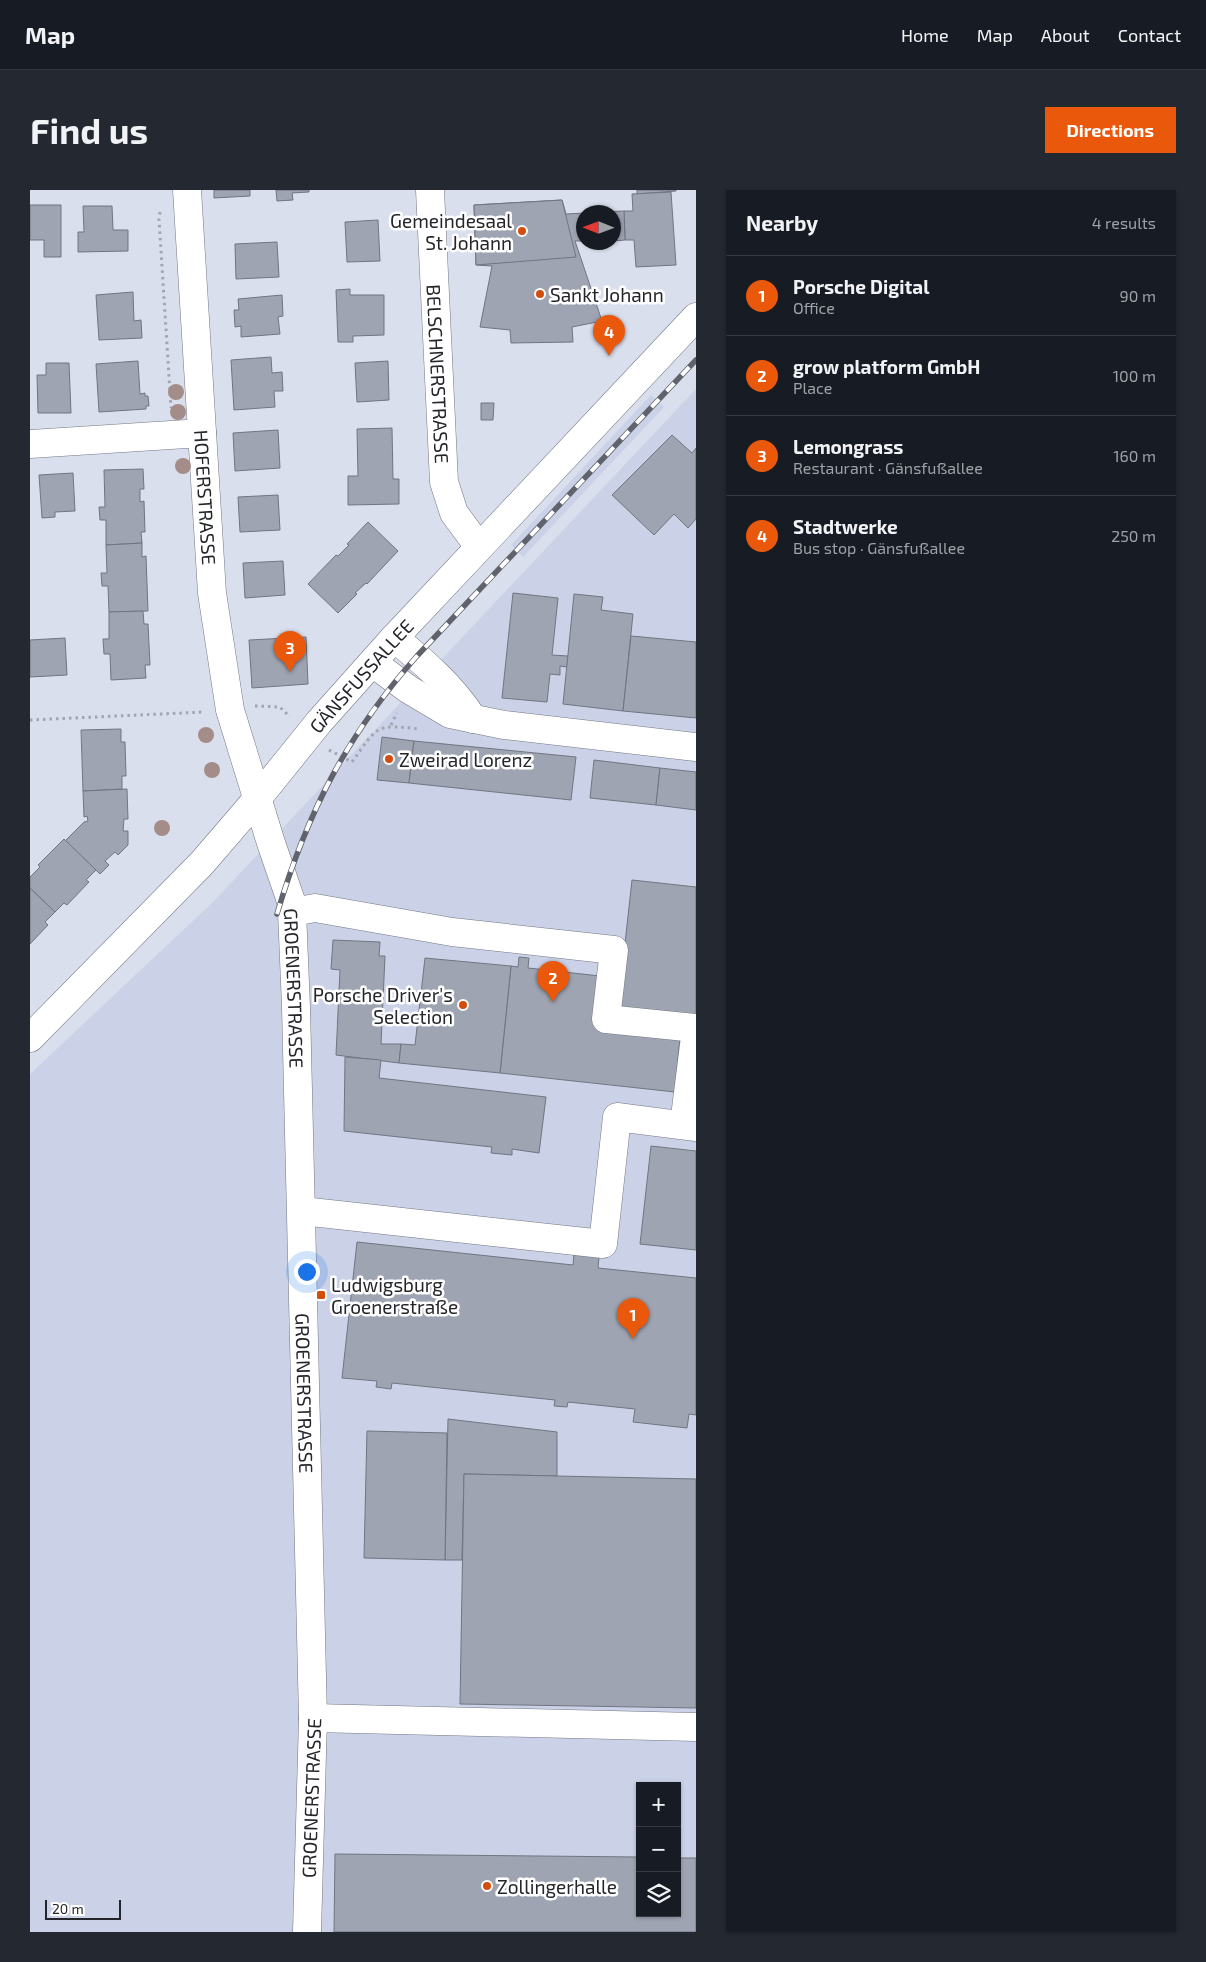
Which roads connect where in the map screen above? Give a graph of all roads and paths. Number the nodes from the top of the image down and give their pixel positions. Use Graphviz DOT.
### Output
graph roads {
  1 [pos="187,190"];
  2 [pos="430,190"];
  3 [pos="159,219"];
  4 [pos="696,317"];
  5 [pos="168,360"];
  6 [pos="202,433"];
  7 [pos="30,444"];
  8 [pos="479,547"];
  9 [pos="394,638"];
  10 [pos="373,663"];
  11 [pos="230,710"];
  12 [pos="473,719"];
  13 [pos="30,720"];
  14 [pos="429,730"];
  15 [pos="309,734"];
  16 [pos="696,747"];
  17 [pos="257,799"];
  18 [pos="292,912"];
  19 [pos="696,1029"];
  20 [pos="30,1038"];
  21 [pos="690,1126"];
  22 [pos="302,1211"];
  23 [pos="313,1718"];
  24 [pos="696,1727"];
  25 [pos="307,1932"];
  1 -- 6 [label="street, HOFERSTRASSE"];
  2 -- 8 [label="street, BELSCHNERSTRASSE"];
  3 -- 5 [label="path"];
  4 -- 8 [label="street, GÄNSFUSSALLEE"];
  6 -- 7 [label="street"];
  6 -- 11 [label="street, HOFERSTRASSE"];
  8 -- 9 [label="street, GÄNSFUSSALLEE"];
  9 -- 10 [label="street, GÄNSFUSSALLEE"];
  9 -- 12 [label="street"];
  10 -- 12 [label="street"];
  10 -- 15 [label="street, GÄNSFUSSALLEE"];
  11 -- 13 [label="path"];
  11 -- 15 [label="path"];
  11 -- 17 [label="street, HOFERSTRASSE"];
  12 -- 16 [label="street"];
  14 -- 15 [label="path"];
  15 -- 17 [label="street, GÄNSFUSSALLEE"];
  17 -- 18 [label="street, GROENERSTRASSE"];
  17 -- 20 [label="street, GÄNSFUSSALLEE"];
  18 -- 19 [label="street"];
  18 -- 22 [label="street, GROENERSTRASSE"];
  19 -- 21 [label="street"];
  21 -- 22 [label="street"];
  22 -- 23 [label="street, GROENERSTRASSE"];
  23 -- 24 [label="street"];
  23 -- 25 [label="street, GROENERSTRASSE"];
}
